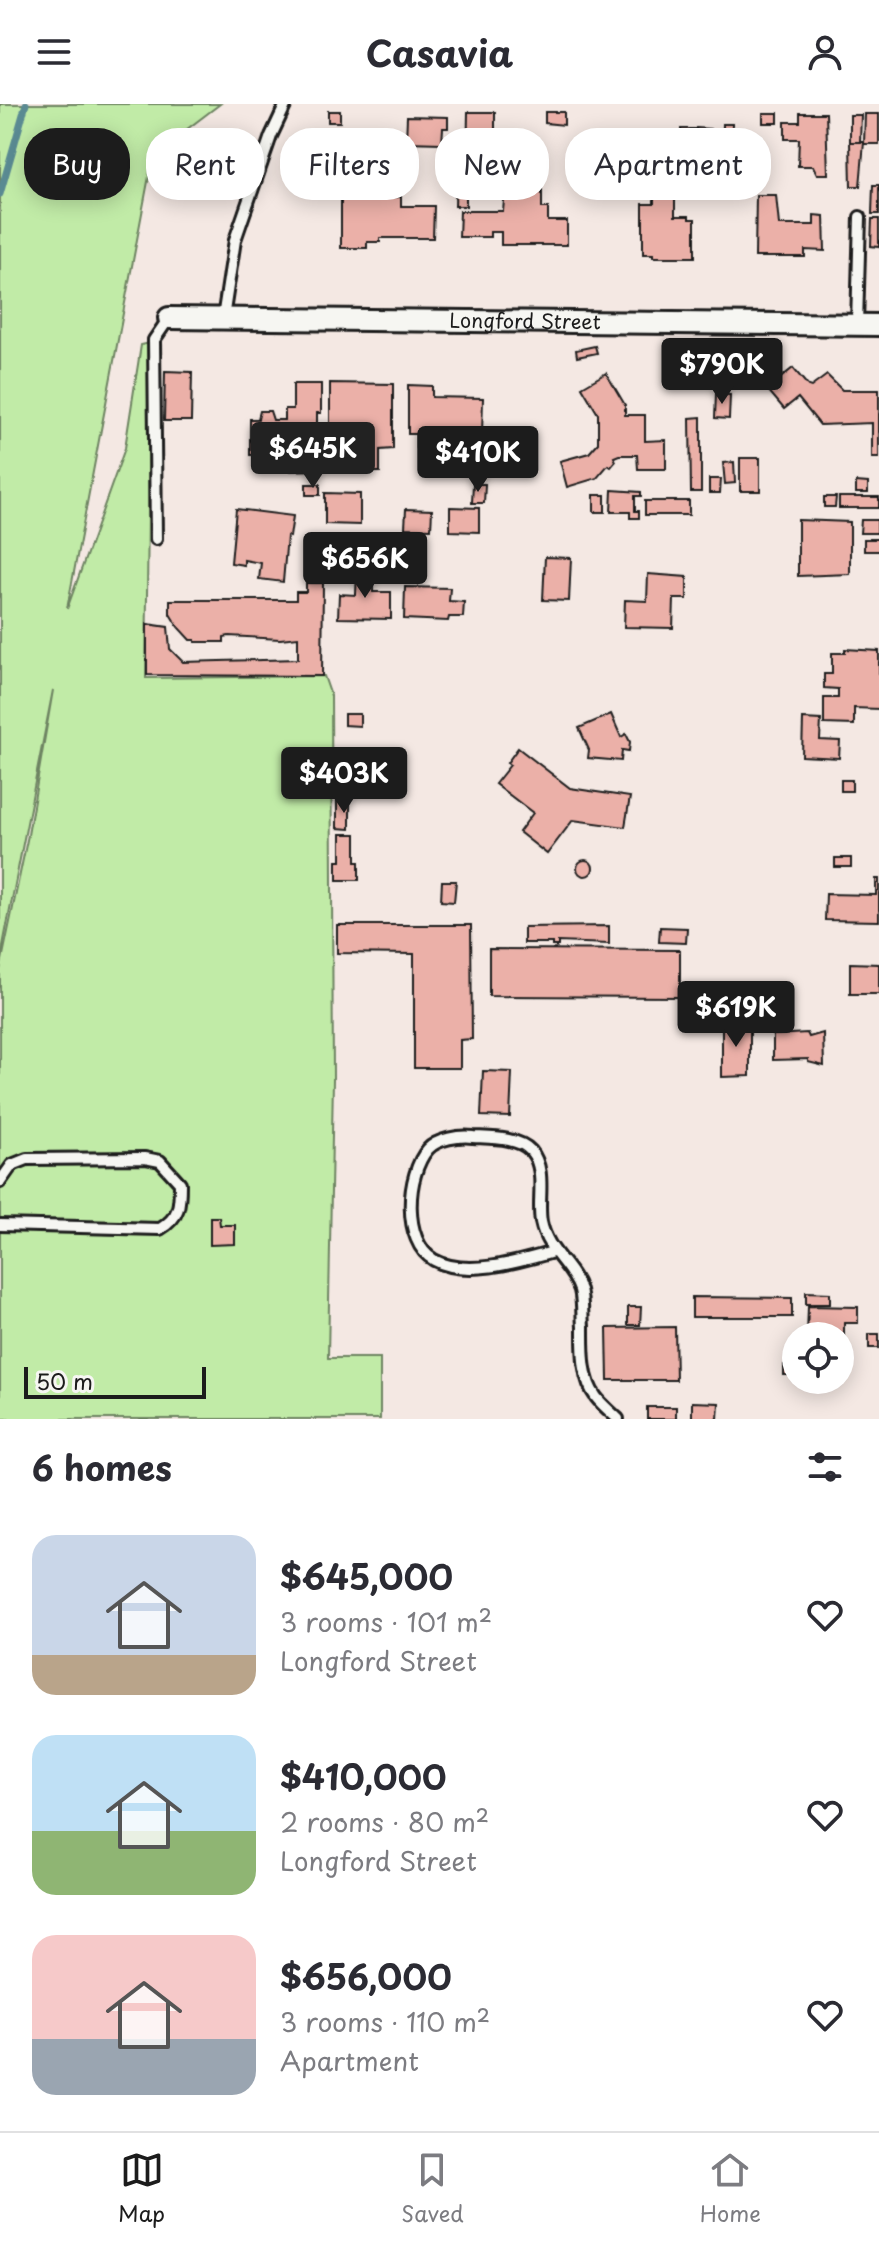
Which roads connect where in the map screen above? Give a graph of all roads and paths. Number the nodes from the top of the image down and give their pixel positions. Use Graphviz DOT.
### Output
graph roads {
  1 [pos="286,104"];
  2 [pos="860,217"];
  3 [pos="169,318"];
  4 [pos="223,318"];
  5 [pos="857,324"];
  6 [pos="879,325"];
  7 [pos="156,539"];
  8 [pos="0,1182"];
  9 [pos="0,1225"];
  10 [pos="553,1252"];
  11 [pos="618,1419"];
  1 -- 4 [label="lane"];
  2 -- 5 [label="lane"];
  3 -- 4 [label="street, Longford Street"];
  3 -- 7 [label="lane"];
  4 -- 5 [label="street, Longford Street"];
  5 -- 6 [label="street, Longford Street"];
  8 -- 9 [label="lane"];
  10 -- 10 [label="lane"];
  10 -- 11 [label="lane"];
}
